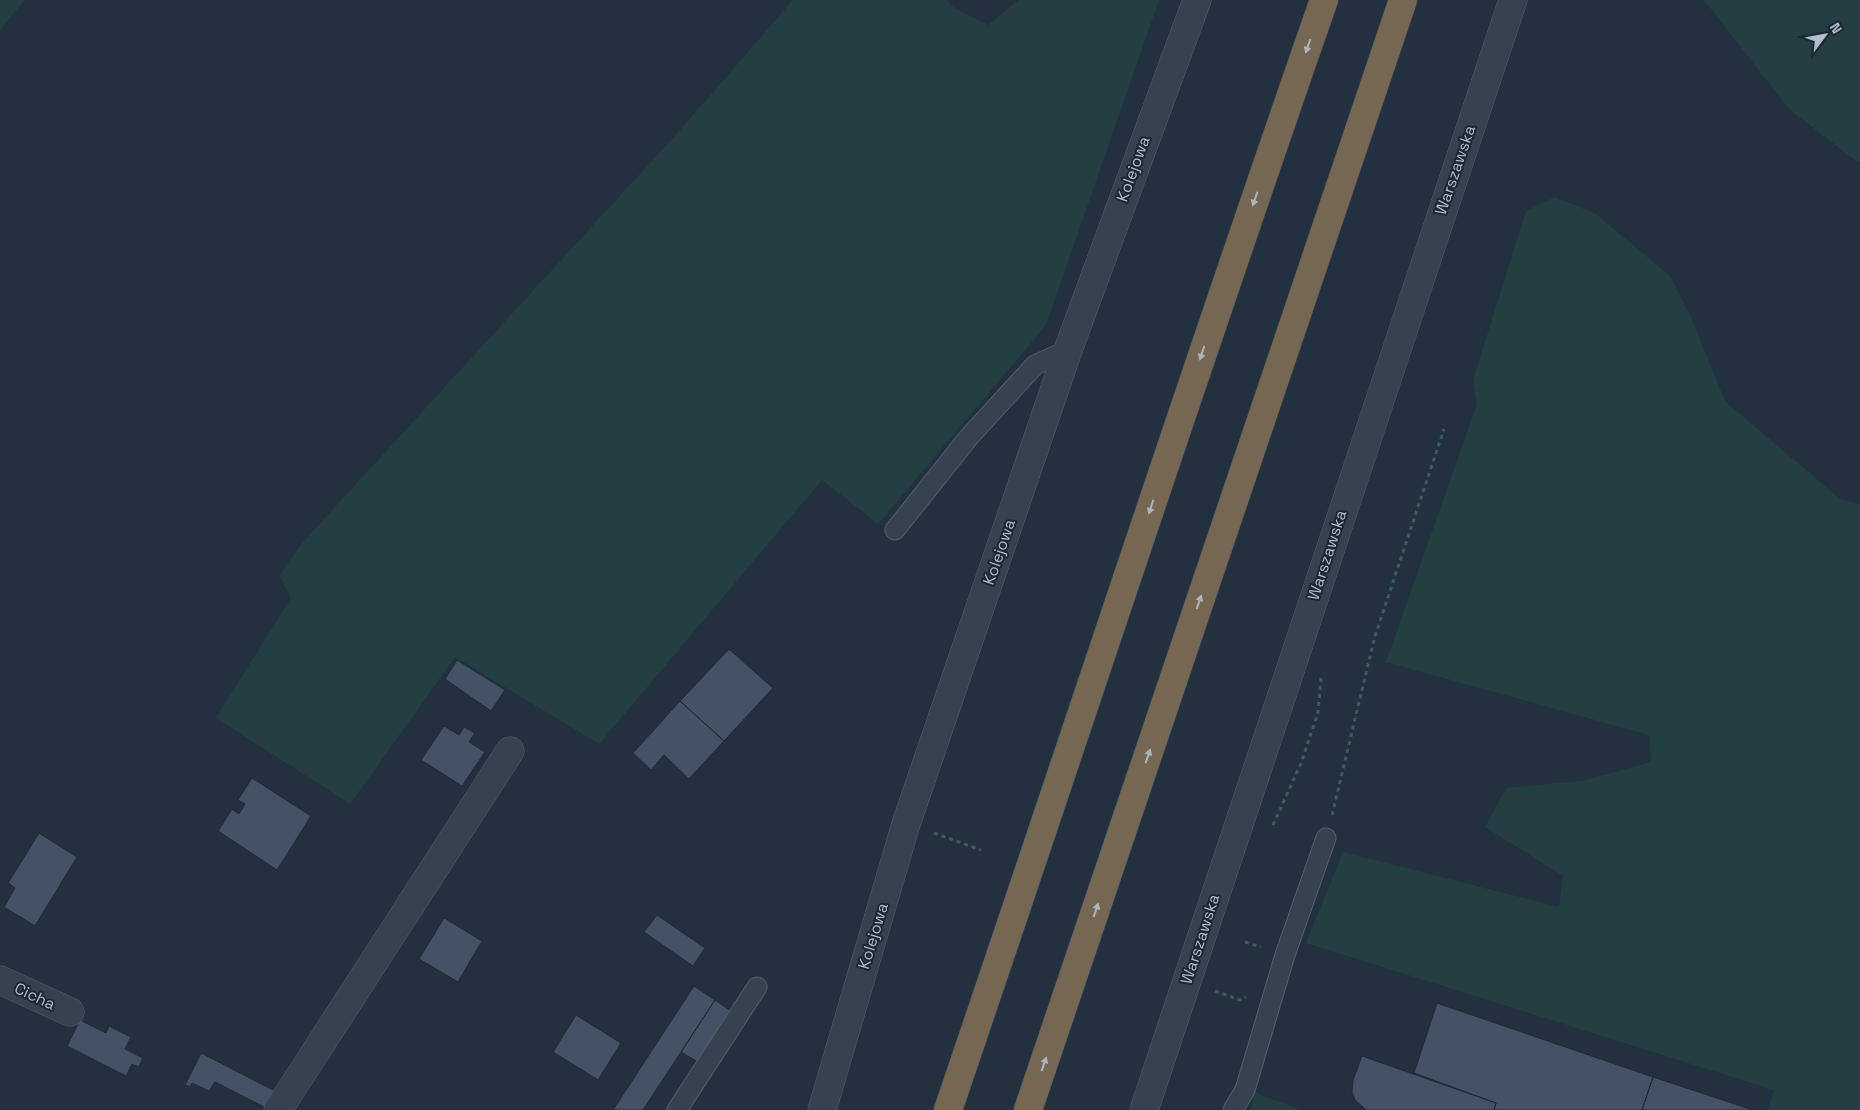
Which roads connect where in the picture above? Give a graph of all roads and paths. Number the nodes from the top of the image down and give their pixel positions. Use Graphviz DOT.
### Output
graph roads {
  1 [pos="1197,0"];
  2 [pos="1324,0"];
  3 [pos="1403,0"];
  4 [pos="1513,0"];
  5 [pos="1068,350"];
  6 [pos="1444,429"];
  7 [pos="895,530"];
  8 [pos="510,751"];
  9 [pos="906,824"];
  10 [pos="1326,838"];
  11 [pos="981,850"];
  12 [pos="0,980"];
  13 [pos="757,987"];
  14 [pos="70,1012"];
  15 [pos="278,1110"];
  16 [pos="677,1110"];
  17 [pos="822,1110"];
  18 [pos="948,1110"];
  19 [pos="1028,1110"];
  20 [pos="1144,1110"];
  21 [pos="1233,1110"];
  1 -- 5 [label="street, Kolejowa"];
  2 -- 18 [label="highway, one-way"];
  19 -- 3 [label="highway, one-way"];
  4 -- 20 [label="street, Warszawska"];
  5 -- 7 [label="lane"];
  5 -- 9 [label="street, Kolejowa"];
  6 -- 10 [label="path"];
  8 -- 15 [label="street"];
  9 -- 11 [label="path"];
  9 -- 17 [label="street, Kolejowa"];
  10 -- 21 [label="lane"];
  12 -- 14 [label="street, Cicha"];
  13 -- 16 [label="lane"];
}
